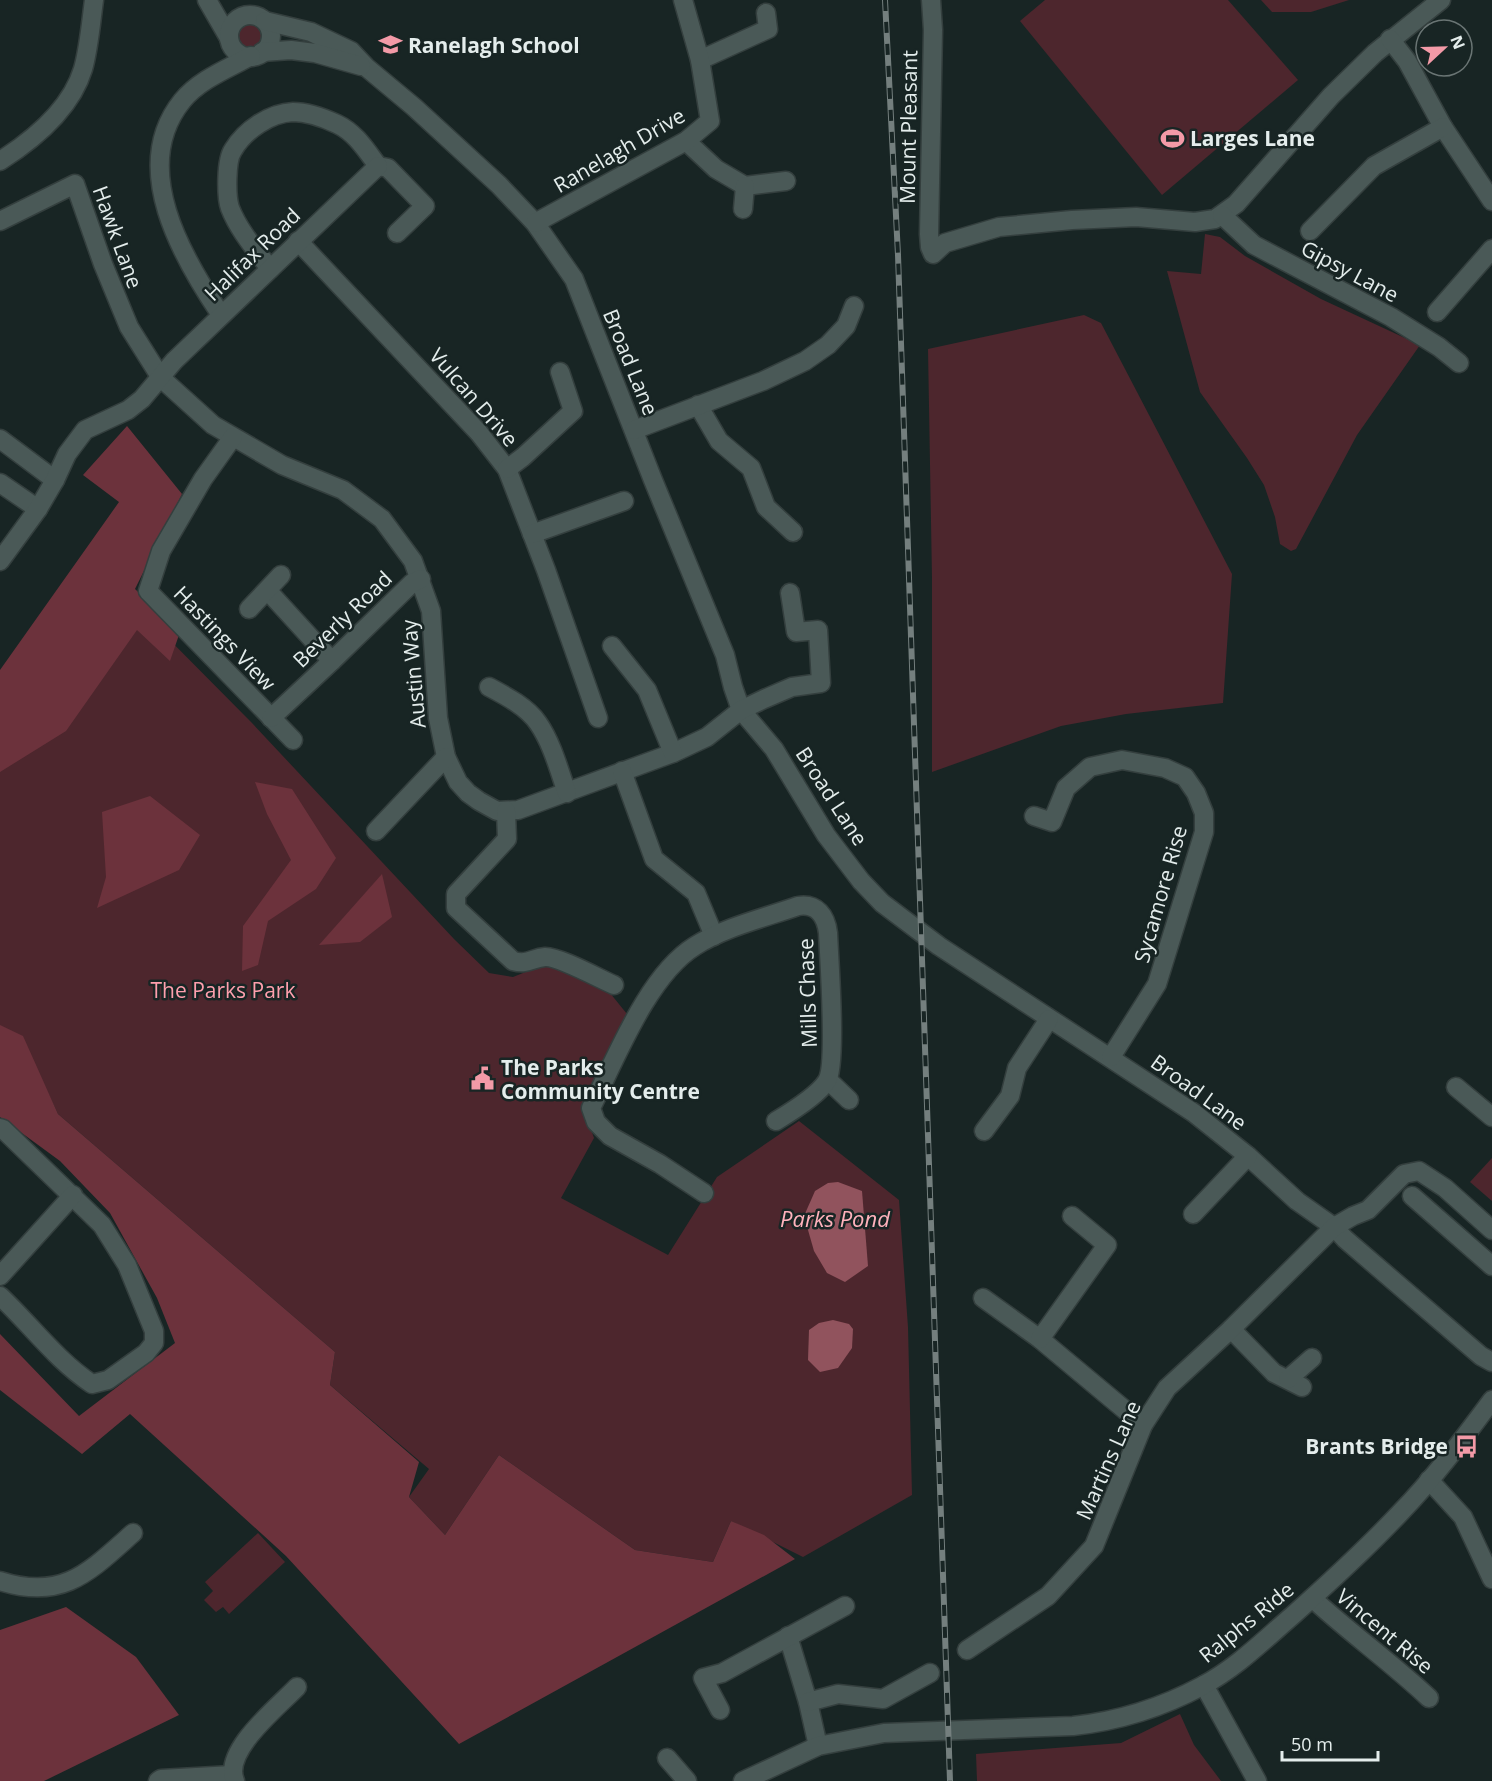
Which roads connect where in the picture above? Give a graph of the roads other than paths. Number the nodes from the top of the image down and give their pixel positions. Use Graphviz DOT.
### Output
graph roads {
  1 [pos="94,0"];
  2 [pos="207,0"];
  3 [pos="236,0"];
  4 [pos="683,0"];
  5 [pos="931,0"];
  6 [pos="1441,0"];
  7 [pos="260,18"];
  8 [pos="771,26"];
  9 [pos="230,39"];
  10 [pos="1390,39"];
  11 [pos="256,54"];
  12 [pos="700,60"];
  13 [pos="366,67"];
  14 [pos="207,80"];
  15 [pos="1443,127"];
  16 [pos="686,141"];
  17 [pos="0,161"];
  18 [pos="378,166"];
  19 [pos="786,181"];
  20 [pos="745,186"];
  21 [pos="1492,201"];
  22 [pos="743,209"];
  23 [pos="1222,215"];
  24 [pos="0,221"];
  25 [pos="535,223"];
  26 [pos="1310,231"];
  27 [pos="397,232"];
  28 [pos="298,241"];
  29 [pos="1492,249"];
  30 [pos="270,269"];
  31 [pos="855,306"];
  32 [pos="1437,312"];
  33 [pos="221,315"];
  34 [pos="1459,363"];
  35 [pos="560,372"];
  36 [pos="161,378"];
  37 [pos="698,405"];
  38 [pos="634,430"];
  39 [pos="233,437"];
  40 [pos="0,438"];
  41 [pos="507,469"];
  42 [pos="55,480"];
  43 [pos="0,483"];
  44 [pos="624,501"];
  45 [pos="38,509"];
  46 [pos="793,532"];
  47 [pos="532,534"];
  48 [pos="0,561"];
  49 [pos="281,575"];
  50 [pos="421,579"];
  51 [pos="268,591"];
  52 [pos="790,593"];
  53 [pos="249,609"];
  54 [pos="612,646"];
  55 [pos="332,661"];
  56 [pos="489,687"];
  57 [pos="741,710"];
  58 [pos="271,718"];
  59 [pos="598,718"];
  60 [pos="293,740"];
  61 [pos="673,753"];
  62 [pos="446,758"];
  63 [pos="622,771"];
  64 [pos="567,793"];
  65 [pos="506,812"];
  66 [pos="1034,816"];
  67 [pos="376,831"];
  68 [pos="714,936"];
  69 [pos="614,985"];
  70 [pos="1049,1018"];
  71 [pos="1111,1057"];
  72 [pos="828,1080"];
  73 [pos="1456,1087"];
  74 [pos="849,1100"];
  75 [pos="1492,1117"];
  76 [pos="776,1121"];
  77 [pos="0,1128"];
  78 [pos="984,1131"];
  79 [pos="1248,1156"];
  80 [pos="704,1193"];
  81 [pos="73,1195"];
  82 [pos="1412,1196"];
  83 [pos="1192,1214"];
  84 [pos="1072,1216"];
  85 [pos="1476,1216"];
  86 [pos="1334,1227"];
  87 [pos="1492,1230"];
  88 [pos="1458,1236"];
  89 [pos="1492,1266"];
  90 [pos="0,1276"];
  91 [pos="0,1296"];
  92 [pos="983,1298"];
  93 [pos="1231,1329"];
  94 [pos="1040,1339"];
  95 [pos="1312,1358"];
  96 [pos="1492,1362"];
  97 [pos="1492,1400"];
  98 [pos="1143,1425"];
  99 [pos="1430,1480"];
  100 [pos="133,1533"];
  101 [pos="1492,1578"];
  102 [pos="0,1581"];
  103 [pos="1312,1598"];
  104 [pos="845,1606"];
  105 [pos="788,1636"];
  106 [pos="967,1650"];
  107 [pos="930,1673"];
  108 [pos="1204,1685"];
  109 [pos="297,1687"];
  110 [pos="1429,1698"];
  111 [pos="808,1702"];
  112 [pos="720,1710"];
  113 [pos="818,1746"];
  114 [pos="667,1758"];
  115 [pos="233,1778"];
  116 [pos="158,1781"];
  117 [pos="687,1781"];
  118 [pos="743,1781"];
  119 [pos="1257,1781"];
  1 -- 17 [label="street"];
  2 -- 9 [label="street"];
  3 -- 7 [label="street, Broad Lane"];
  4 -- 12 [label="street, Ranelagh Drive"];
  5 -- 23 [label="street, Mount Pleasant"];
  6 -- 10 [label="street"];
  7 -- 9 [label="street"];
  7 -- 11 [label="street"];
  7 -- 13 [label="street, Broad Lane"];
  8 -- 12 [label="street"];
  9 -- 11 [label="street"];
  9 -- 14 [label="street"];
  10 -- 15 [label="street"];
  10 -- 23 [label="street"];
  11 -- 13 [label="street, Broad Lane"];
  11 -- 14 [label="street"];
  12 -- 16 [label="street, Ranelagh Drive"];
  13 -- 25 [label="street, Broad Lane"];
  14 -- 33 [label="street"];
  15 -- 21 [label="street"];
  15 -- 26 [label="street"];
  16 -- 20 [label="street"];
  16 -- 25 [label="street, Ranelagh Drive"];
  18 -- 27 [label="street"];
  18 -- 28 [label="street, Halifax Road"];
  18 -- 30 [label="street"];
  19 -- 20 [label="street"];
  20 -- 22 [label="street"];
  23 -- 34 [label="street, Gipsy Lane"];
  24 -- 36 [label="street, Hawk Lane"];
  25 -- 38 [label="street, Broad Lane"];
  28 -- 30 [label="street, Halifax Road"];
  28 -- 41 [label="street, Vulcan Drive"];
  29 -- 32 [label="street"];
  30 -- 33 [label="street, Halifax Road"];
  31 -- 37 [label="street"];
  33 -- 36 [label="street, Halifax Road"];
  35 -- 41 [label="street"];
  36 -- 39 [label="street, Austin Way"];
  36 -- 42 [label="street, Halifax Road"];
  37 -- 38 [label="street"];
  37 -- 46 [label="street"];
  38 -- 57 [label="street, Broad Lane"];
  39 -- 50 [label="street, Austin Way"];
  39 -- 58 [label="street, Hastings View"];
  40 -- 42 [label="street"];
  41 -- 47 [label="street, Vulcan Drive"];
  42 -- 45 [label="street, Halifax Road"];
  43 -- 45 [label="street"];
  44 -- 47 [label="street"];
  45 -- 48 [label="street, Halifax Road"];
  47 -- 59 [label="street, Vulcan Drive"];
  49 -- 51 [label="street"];
  50 -- 55 [label="street, Beverly Road"];
  50 -- 62 [label="street, Austin Way"];
  51 -- 53 [label="street"];
  51 -- 55 [label="street"];
  52 -- 57 [label="street"];
  54 -- 61 [label="street"];
  55 -- 58 [label="street, Beverly Road"];
  56 -- 64 [label="street"];
  57 -- 61 [label="street"];
  57 -- 70 [label="street, Broad Lane"];
  58 -- 60 [label="street, Hastings View"];
  61 -- 63 [label="street"];
  62 -- 65 [label="street, Austin Way"];
  62 -- 67 [label="street"];
  63 -- 64 [label="street"];
  63 -- 68 [label="street"];
  64 -- 65 [label="street"];
  65 -- 69 [label="street"];
  66 -- 71 [label="street, Sycamore Rise"];
  68 -- 72 [label="street, Mills Chase"];
  68 -- 80 [label="street"];
  70 -- 71 [label="street, Broad Lane"];
  70 -- 78 [label="street"];
  71 -- 79 [label="street, Broad Lane"];
  72 -- 74 [label="street"];
  72 -- 76 [label="street"];
  73 -- 75 [label="street"];
  77 -- 81 [label="street"];
  79 -- 83 [label="street"];
  79 -- 86 [label="street, Broad Lane"];
  81 -- 90 [label="street"];
  81 -- 91 [label="street"];
  82 -- 88 [label="street"];
  84 -- 94 [label="street"];
  85 -- 86 [label="street, Martins Lane"];
  85 -- 87 [label="street, Martins Lane"];
  85 -- 88 [label="street"];
  86 -- 93 [label="street, Martins Lane"];
  86 -- 96 [label="street, Broad Lane"];
  88 -- 89 [label="street"];
  92 -- 94 [label="street"];
  93 -- 95 [label="street"];
  93 -- 98 [label="street, Martins Lane"];
  94 -- 98 [label="street"];
  97 -- 99 [label="street, Ralphs Ride"];
  98 -- 106 [label="street, Martins Lane"];
  99 -- 101 [label="street"];
  99 -- 103 [label="street, Ralphs Ride"];
  100 -- 102 [label="street"];
  103 -- 108 [label="street, Ralphs Ride"];
  103 -- 110 [label="street, Vincent Rise"];
  104 -- 105 [label="street"];
  105 -- 111 [label="street"];
  105 -- 112 [label="street"];
  107 -- 111 [label="street"];
  108 -- 113 [label="street, Ralphs Ride"];
  108 -- 119 [label="street"];
  109 -- 115 [label="street"];
  111 -- 113 [label="street"];
  113 -- 118 [label="street, Ralphs Ride"];
  114 -- 117 [label="street"];
  115 -- 116 [label="street"];
}
